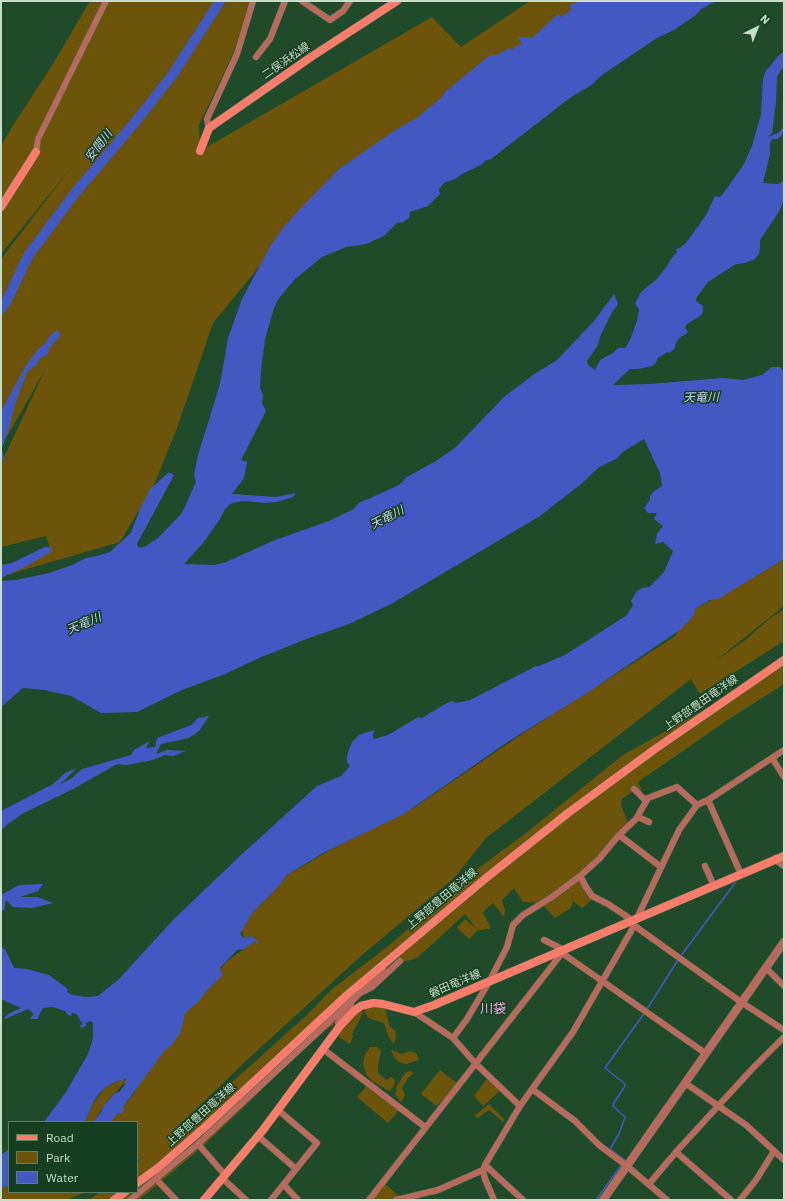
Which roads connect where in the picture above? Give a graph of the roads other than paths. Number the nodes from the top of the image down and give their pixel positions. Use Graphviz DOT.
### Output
graph roads {
  1 [pos="106,1"];
  2 [pos="253,1"];
  3 [pos="285,1"];
  4 [pos="302,1"];
  5 [pos="350,1"];
  6 [pos="397,1"];
  7 [pos="256,58"];
  8 [pos="209,128"];
  9 [pos="200,151"];
  10 [pos="36,152"];
  11 [pos="1,207"];
  12 [pos="784,660"];
  13 [pos="784,750"];
  14 [pos="772,758"];
  15 [pos="784,777"];
  16 [pos="634,789"];
  17 [pos="708,800"];
  18 [pos="646,801"];
  19 [pos="697,805"];
  20 [pos="638,817"];
  21 [pos="649,822"];
  22 [pos="620,835"];
  23 [pos="780,857"];
  24 [pos="784,865"];
  25 [pos="705,866"];
  26 [pos="661,867"];
  27 [pos="741,874"];
  28 [pos="580,876"];
  29 [pos="714,886"];
  30 [pos="633,921"];
  31 [pos="544,940"];
  32 [pos="784,942"];
  33 [pos="562,951"];
  34 [pos="388,959"];
  35 [pos="400,961"];
  36 [pos="766,968"];
  37 [pos="601,981"];
  38 [pos="489,982"];
  39 [pos="784,986"];
  40 [pos="360,993"];
  41 [pos="741,1002"];
  42 [pos="414,1012"];
  43 [pos="340,1026"];
  44 [pos="784,1030"];
  45 [pos="784,1037"];
  46 [pos="453,1038"];
  47 [pos="323,1049"];
  48 [pos="705,1054"];
  49 [pos="475,1063"];
  50 [pos="685,1083"];
  51 [pos="532,1090"];
  52 [pos="520,1106"];
  53 [pos="719,1106"];
  54 [pos="278,1110"];
  55 [pos="426,1127"];
  56 [pos="258,1136"];
  57 [pos="198,1144"];
  58 [pos="774,1150"];
  59 [pos="676,1152"];
  60 [pos="784,1160"];
  61 [pos="627,1166"];
  62 [pos="484,1167"];
  63 [pos="296,1169"];
  64 [pos="224,1177"];
  65 [pos="156,1179"];
  66 [pos="138,1182"];
  67 [pos="649,1184"];
  68 [pos="284,1185"];
  69 [pos="124,1193"];
  70 [pos="107,1200"];
  71 [pos="114,1200"];
  72 [pos="130,1200"];
  73 [pos="176,1200"];
  74 [pos="204,1200"];
  75 [pos="246,1200"];
  76 [pos="271,1200"];
  77 [pos="298,1200"];
  78 [pos="369,1200"];
  79 [pos="396,1200"];
  80 [pos="494,1200"];
  81 [pos="523,1200"];
  82 [pos="603,1200"];
  83 [pos="667,1200"];
  84 [pos="731,1200"];
  85 [pos="740,1200"];
  1 -- 10 [label="street"];
  2 -- 8 [label="street"];
  3 -- 7 [label="street"];
  4 -- 5 [label="street"];
  6 -- 8 [label="main road, 二俣浜松線"];
  8 -- 9 [label="main road"];
  10 -- 11 [label="main road"];
  12 -- 34 [label="main road, 上野部豊田竜洋線"];
  13 -- 14 [label="street"];
  14 -- 15 [label="street"];
  14 -- 17 [label="street"];
  16 -- 18 [label="street"];
  17 -- 19 [label="street"];
  17 -- 27 [label="street"];
  18 -- 19 [label="street"];
  18 -- 20 [label="street"];
  19 -- 26 [label="street"];
  20 -- 21 [label="street"];
  20 -- 22 [label="street"];
  22 -- 26 [label="street"];
  22 -- 28 [label="street"];
  23 -- 24 [label="street"];
  23 -- 27 [label="main road, 磐田竜洋線"];
  25 -- 29 [label="street"];
  26 -- 30 [label="street"];
  27 -- 29 [label="main road, 磐田竜洋線"];
  28 -- 30 [label="street"];
  28 -- 38 [label="street"];
  29 -- 30 [label="main road, 磐田竜洋線"];
  30 -- 33 [label="main road, 磐田竜洋線"];
  30 -- 37 [label="street"];
  30 -- 41 [label="street"];
  31 -- 33 [label="street"];
  32 -- 36 [label="street"];
  33 -- 37 [label="street"];
  33 -- 38 [label="main road, 磐田竜洋線"];
  33 -- 49 [label="street"];
  34 -- 40 [label="street"];
  34 -- 66 [label="main road, 上野部豊田竜洋線"];
  35 -- 40 [label="street"];
  36 -- 39 [label="street"];
  36 -- 41 [label="street"];
  37 -- 48 [label="street"];
  37 -- 51 [label="street"];
  38 -- 42 [label="main road, 磐田竜洋線"];
  38 -- 46 [label="street"];
  40 -- 43 [label="street"];
  40 -- 57 [label="street"];
  41 -- 44 [label="street"];
  41 -- 48 [label="street"];
  42 -- 43 [label="main road"];
  42 -- 46 [label="street"];
  43 -- 47 [label="main road"];
  45 -- 53 [label="street"];
  46 -- 49 [label="street"];
  47 -- 54 [label="main road"];
  47 -- 55 [label="street"];
  48 -- 50 [label="street"];
  49 -- 52 [label="street"];
  49 -- 55 [label="street"];
  50 -- 53 [label="street"];
  50 -- 61 [label="street"];
  51 -- 52 [label="street"];
  51 -- 61 [label="street"];
  52 -- 62 [label="street"];
  53 -- 58 [label="street"];
  53 -- 59 [label="street"];
  54 -- 56 [label="main road"];
  54 -- 63 [label="street"];
  55 -- 78 [label="street"];
  56 -- 63 [label="street"];
  56 -- 64 [label="main road"];
  57 -- 64 [label="street"];
  57 -- 65 [label="street"];
  58 -- 60 [label="street"];
  58 -- 85 [label="street"];
  59 -- 67 [label="street"];
  59 -- 84 [label="street"];
  61 -- 67 [label="street"];
  61 -- 82 [label="street"];
  62 -- 79 [label="street"];
  62 -- 80 [label="street"];
  62 -- 81 [label="street"];
  63 -- 68 [label="street"];
  64 -- 74 [label="main road"];
  64 -- 75 [label="street"];
  65 -- 72 [label="street"];
  65 -- 73 [label="street"];
  67 -- 83 [label="street"];
  68 -- 76 [label="street"];
  68 -- 77 [label="street"];
  69 -- 71 [label="main road"];
  70 -- 71 [label="street"];
}
